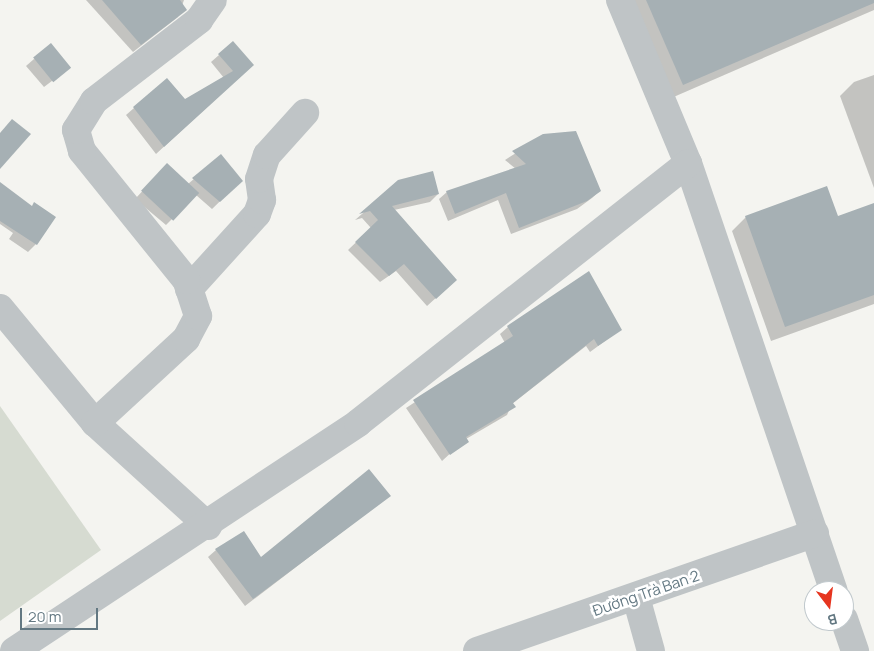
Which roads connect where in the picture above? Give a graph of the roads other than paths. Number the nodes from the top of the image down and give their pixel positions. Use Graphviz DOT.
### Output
graph roads {
  1 [pos="213,0"];
  2 [pos="620,0"];
  3 [pos="305,113"];
  4 [pos="688,163"];
  5 [pos="189,289"];
  6 [pos="0,308"];
  7 [pos="95,423"];
  8 [pos="208,526"];
  9 [pos="815,533"];
  10 [pos="831,581"];
  11 [pos="636,597"];
  12 [pos="848,631"];
  13 [pos="14,651"];
  14 [pos="477,651"];
  15 [pos="651,651"];
  16 [pos="855,651"];
  1 -- 5 [label="street"];
  2 -- 4 [label="street"];
  3 -- 5 [label="street"];
  4 -- 8 [label="street"];
  4 -- 9 [label="street"];
  5 -- 7 [label="street"];
  6 -- 7 [label="street"];
  7 -- 8 [label="street"];
  8 -- 13 [label="street"];
  9 -- 10 [label="street"];
  9 -- 11 [label="street, Đường Trà Ban 2"];
  11 -- 14 [label="street, Đường Trà Ban 2"];
  11 -- 15 [label="street"];
  12 -- 16 [label="street"];
}
